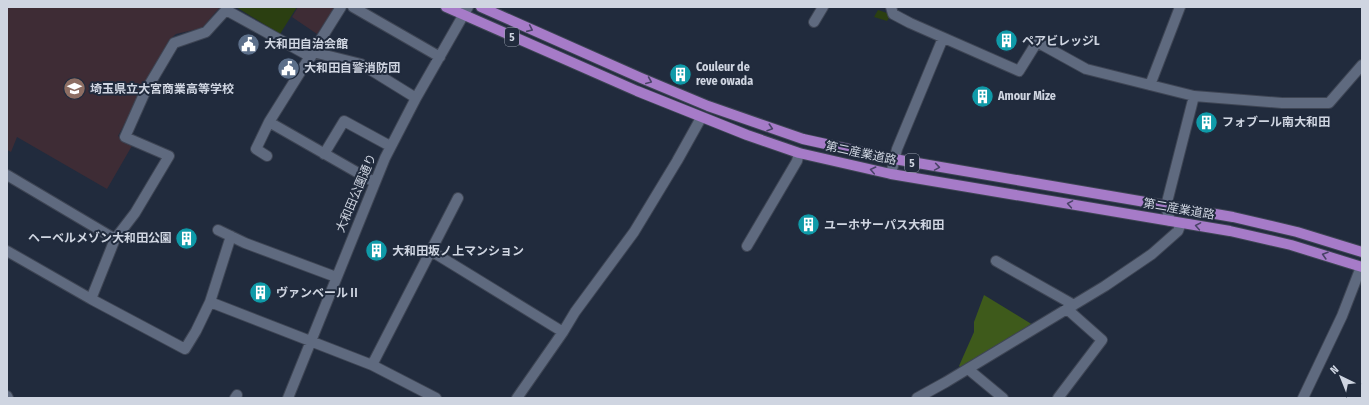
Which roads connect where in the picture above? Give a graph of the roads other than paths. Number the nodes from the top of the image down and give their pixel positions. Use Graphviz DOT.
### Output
graph roads {
  1 [pos="341,7"];
  2 [pos="354,7"];
  3 [pos="446,7"];
  4 [pos="481,7"];
  5 [pos="823,7"];
  6 [pos="891,7"];
  7 [pos="1180,7"];
  8 [pos="465,11"];
  9 [pos="814,22"];
  10 [pos="943,38"];
  11 [pos="312,54"];
  12 [pos="440,57"];
  13 [pos="1362,65"];
  14 [pos="1150,85"];
  15 [pos="1194,96"];
  16 [pos="416,98"];
  17 [pos="701,118"];
  18 [pos="269,122"];
  19 [pos="390,146"];
  20 [pos="800,153"];
  21 [pos="324,154"];
  22 [pos="267,156"];
  23 [pos="894,159"];
  24 [pos="891,174"];
  25 [pos="7,175"];
  26 [pos="374,182"];
  27 [pos="458,198"];
  28 [pos="1166,206"];
  29 [pos="1170,221"];
  30 [pos="1181,223"];
  31 [pos="218,230"];
  32 [pos="231,236"];
  33 [pos="115,239"];
  34 [pos="747,246"];
  35 [pos="7,251"];
  36 [pos="431,251"];
  37 [pos="1362,252"];
  38 [pos="996,261"];
  39 [pos="1362,267"];
  40 [pos="336,277"];
  41 [pos="90,299"];
  42 [pos="210,302"];
  43 [pos="1070,307"];
  44 [pos="563,332"];
  45 [pos="311,341"];
  46 [pos="372,365"];
  47 [pos="968,369"];
  48 [pos="288,398"];
  49 [pos="436,398"];
  50 [pos="517,398"];
  51 [pos="917,398"];
  52 [pos="1003,398"];
  53 [pos="1058,398"];
  54 [pos="1303,398"];
  1 -- 11 [label="street"];
  2 -- 12 [label="street"];
  3 -- 8 [label="main road, 第二産業道路 / 5"];
  4 -- 23 [label="main road, 第二産業道路 / 5, one-way"];
  5 -- 9 [label="street"];
  6 -- 10 [label="street"];
  7 -- 14 [label="street"];
  8 -- 12 [label="street, 大和田公園通り"];
  8 -- 17 [label="main road, 第二産業道路 / 5"];
  10 -- 14 [label="street"];
  10 -- 23 [label="street"];
  11 -- 16 [label="street"];
  11 -- 18 [label="street"];
  11 -- 33 [label="street"];
  12 -- 16 [label="street, 大和田公園通り"];
  13 -- 15 [label="street"];
  14 -- 15 [label="street"];
  15 -- 28 [label="street"];
  16 -- 19 [label="street, 大和田公園通り"];
  17 -- 20 [label="main road, 第二産業道路 / 5"];
  17 -- 44 [label="street"];
  18 -- 21 [label="street"];
  18 -- 22 [label="street"];
  19 -- 21 [label="street"];
  19 -- 26 [label="street, 大和田公園通り"];
  24 -- 20 [label="main road, 第二産業道路 / 5, one-way"];
  20 -- 34 [label="street"];
  21 -- 26 [label="street"];
  23 -- 24 [label="street"];
  23 -- 28 [label="main road, 第二産業道路 / 5, one-way"];
  29 -- 24 [label="main road, 第二産業道路 / 5, one-way"];
  25 -- 33 [label="street"];
  26 -- 40 [label="street, 大和田公園通り"];
  27 -- 36 [label="street"];
  28 -- 29 [label="street"];
  28 -- 37 [label="main road, 第二産業道路 / 5"];
  29 -- 30 [label="main road, 第二産業道路 / 5"];
  39 -- 30 [label="main road, 第二産業道路 / 5, one-way"];
  30 -- 43 [label="street"];
  31 -- 32 [label="street"];
  32 -- 40 [label="street"];
  32 -- 42 [label="street"];
  33 -- 41 [label="street"];
  35 -- 41 [label="street"];
  36 -- 44 [label="street"];
  36 -- 46 [label="street"];
  38 -- 43 [label="street"];
  39 -- 54 [label="street"];
  40 -- 45 [label="street, 大和田公園通り"];
  41 -- 42 [label="street"];
  42 -- 45 [label="street"];
  43 -- 47 [label="street"];
  43 -- 53 [label="street"];
  44 -- 50 [label="street"];
  45 -- 46 [label="street"];
  45 -- 48 [label="street, 大和田公園通り"];
  46 -- 49 [label="street"];
  47 -- 51 [label="street"];
  47 -- 52 [label="street"];
}
